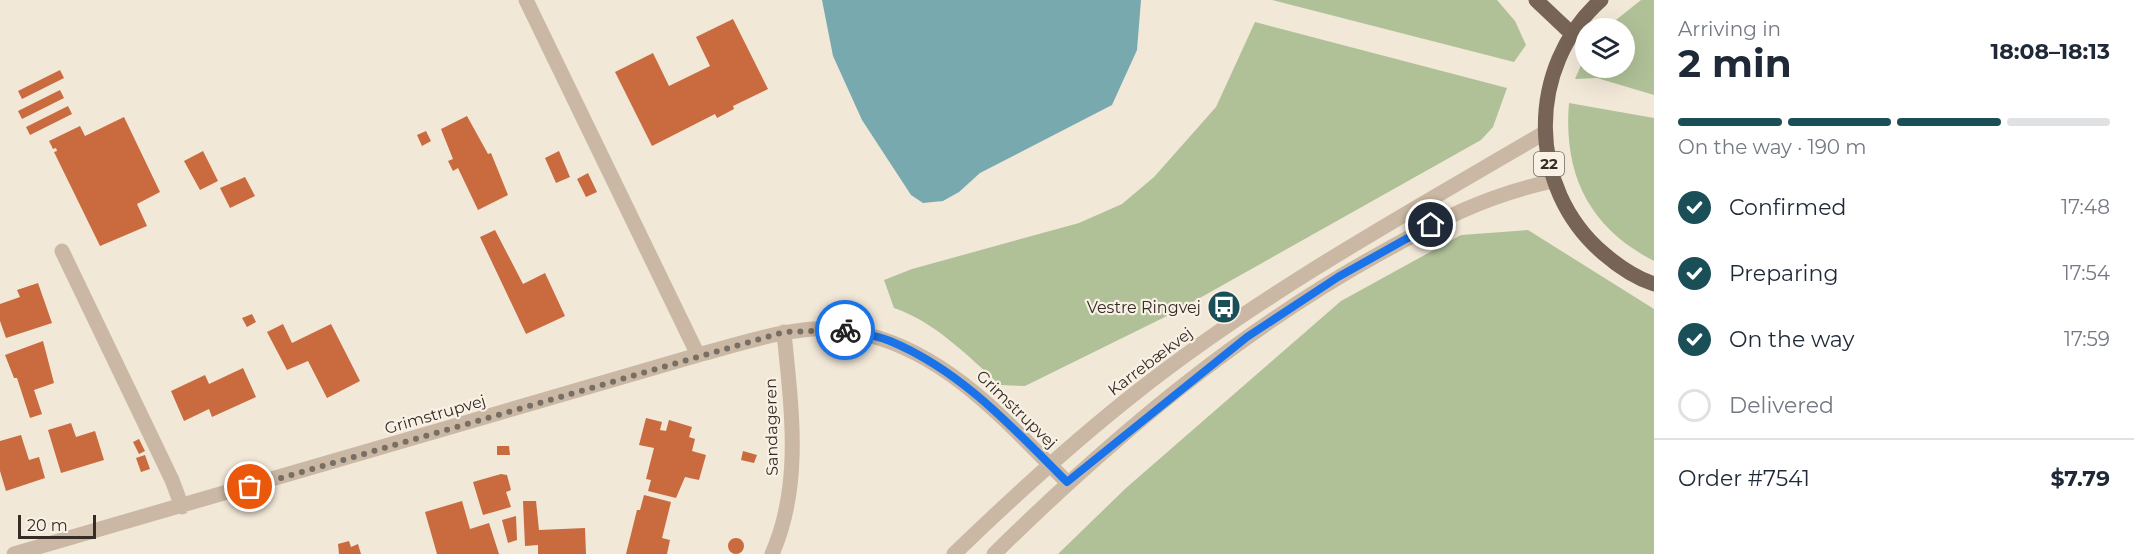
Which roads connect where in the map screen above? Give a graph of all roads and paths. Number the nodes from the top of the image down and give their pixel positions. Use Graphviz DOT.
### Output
graph roads {
  1 [pos="526,0"];
  2 [pos="1536,0"];
  3 [pos="1601,0"];
  4 [pos="1572,34"];
  5 [pos="1544,133"];
  6 [pos="1553,180"];
  7 [pos="62,251"];
  8 [pos="1654,284"];
  9 [pos="784,332"];
  10 [pos="698,355"];
  11 [pos="1048,464"];
  12 [pos="1067,482"];
  13 [pos="182,507"];
  14 [pos="14,554"];
  15 [pos="772,554"];
  16 [pos="954,554"];
  17 [pos="994,554"];
  1 -- 10 [label="street"];
  2 -- 4 [label="main road"];
  3 -- 4 [label="main road, 22"];
  4 -- 5 [label="main road, 22"];
  5 -- 6 [label="main road, 22"];
  5 -- 11 [label="street, Karrebækvej"];
  6 -- 8 [label="main road, 22"];
  6 -- 12 [label="street"];
  7 -- 13 [label="street"];
  9 -- 10 [label="street, Grimstrupvej"];
  9 -- 11 [label="street, Grimstrupvej"];
  9 -- 15 [label="street, Sandageren"];
  10 -- 13 [label="street, Grimstrupvej"];
  11 -- 12 [label="street, Grimstrupvej"];
  11 -- 16 [label="street, Karrebækvej"];
  12 -- 17 [label="street"];
  13 -- 14 [label="street, Grimstrupvej"];
}
